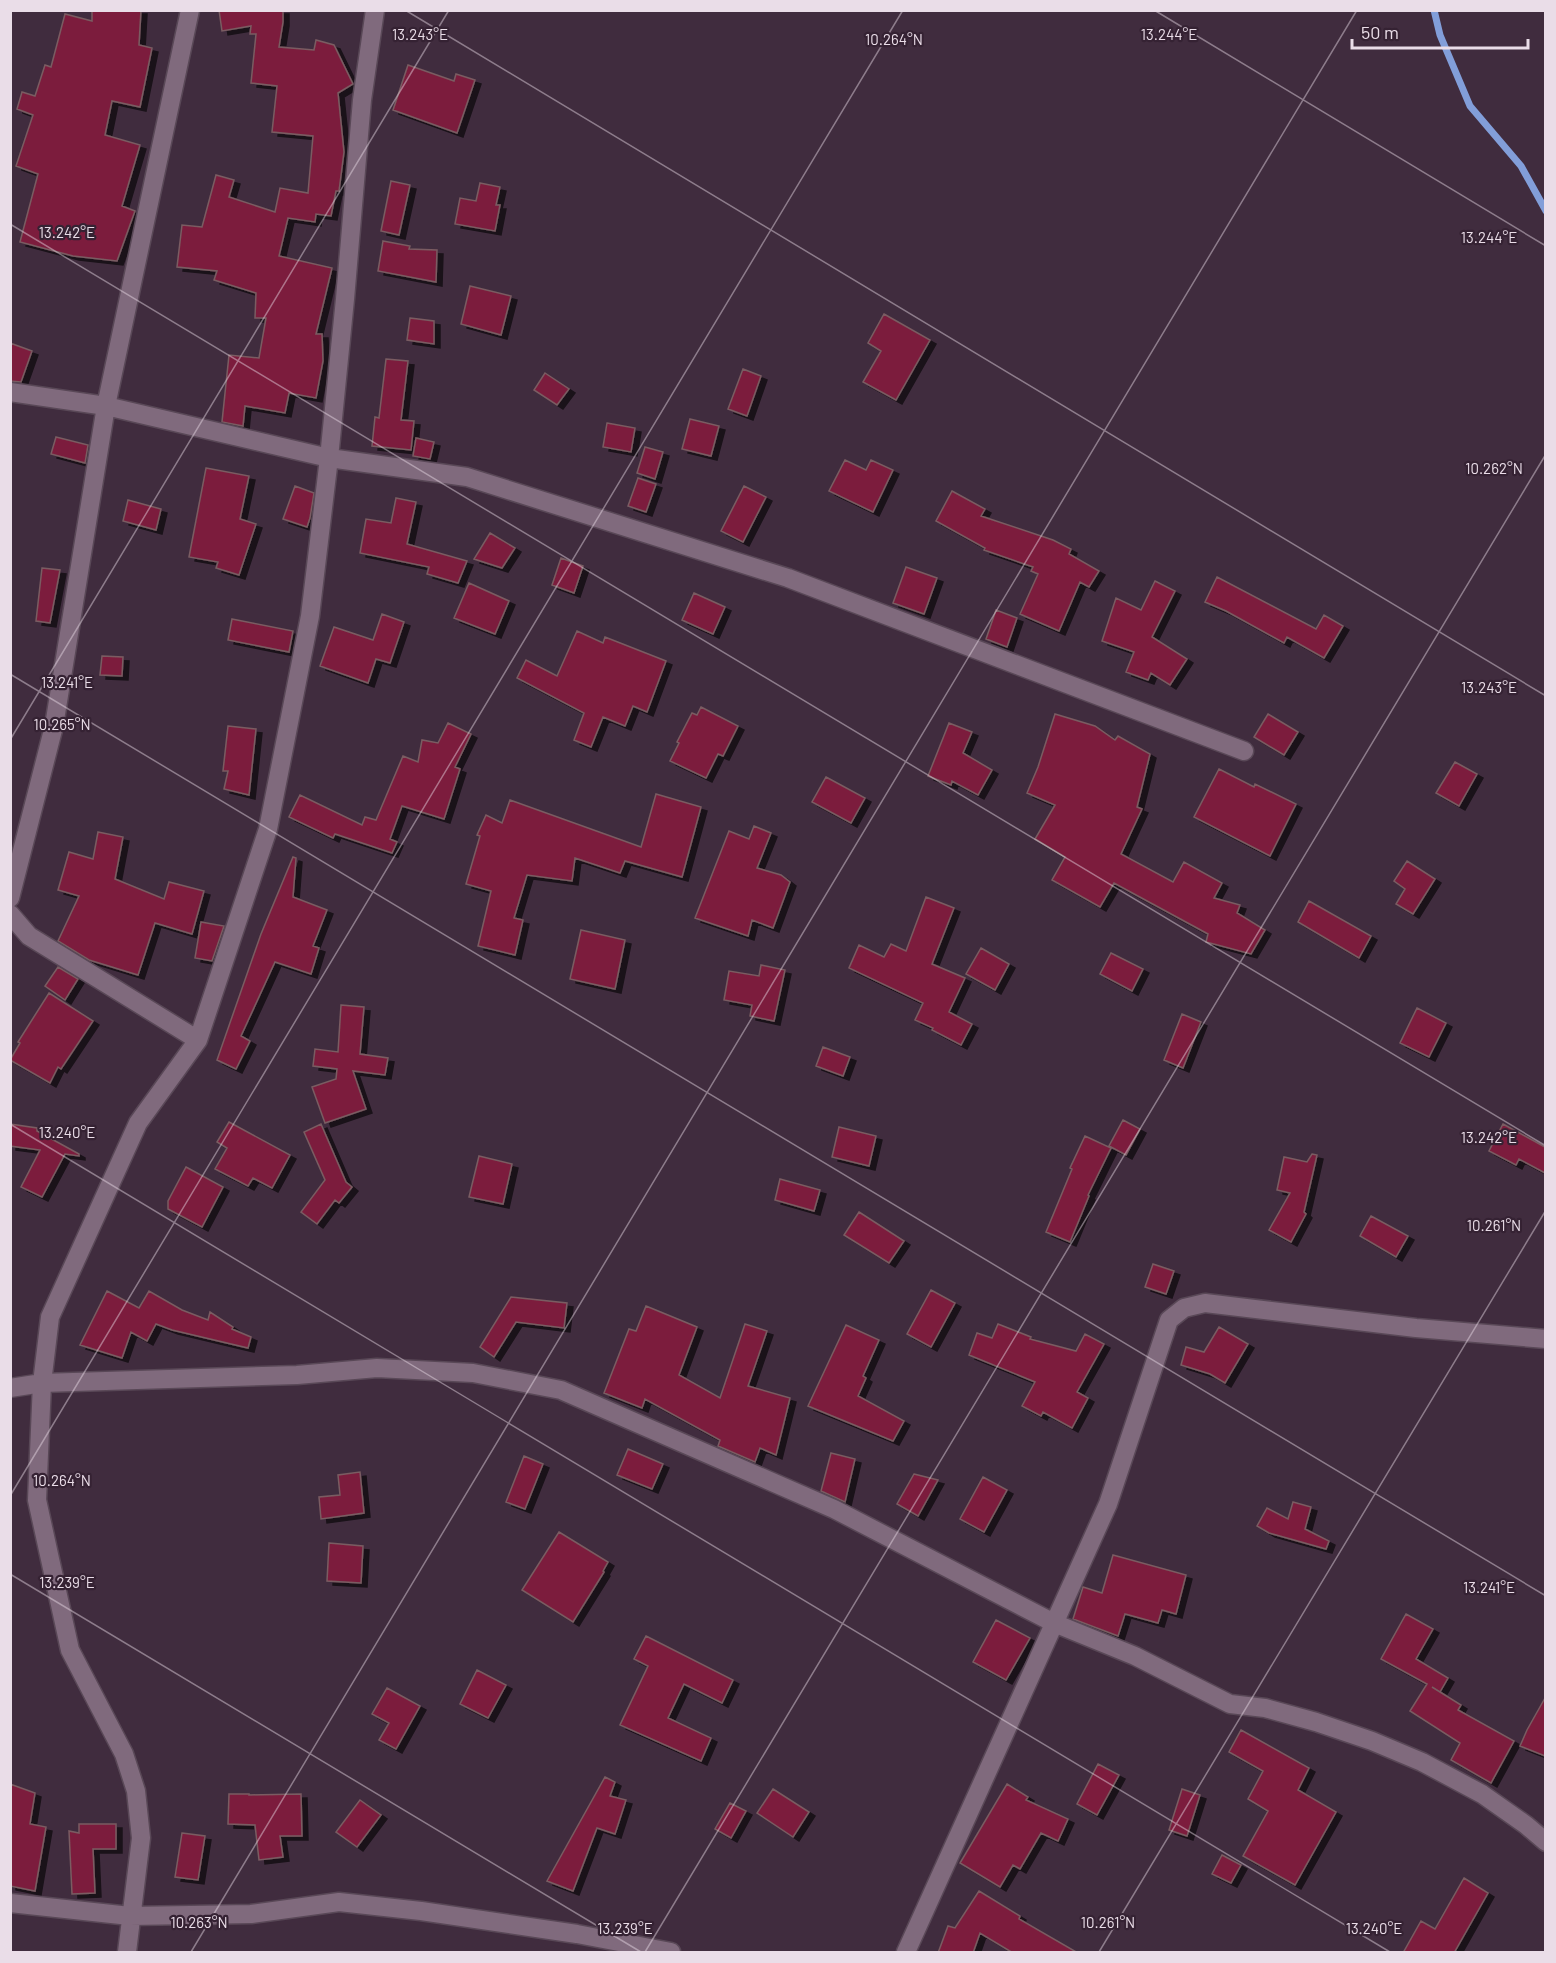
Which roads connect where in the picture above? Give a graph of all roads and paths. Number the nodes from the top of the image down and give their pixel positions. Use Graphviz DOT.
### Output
graph roads {
  1 [pos="190,10"];
  2 [pos="375,10"];
  3 [pos="10,392"];
  4 [pos="106,406"];
  5 [pos="329,458"];
  6 [pos="1244,751"];
  7 [pos="10,898"];
  8 [pos="10,914"];
  9 [pos="198,1040"];
  10 [pos="1545,1339"];
  11 [pos="42,1383"];
  12 [pos="10,1388"];
  13 [pos="1054,1623"];
  14 [pos="1545,1842"];
  15 [pos="10,1903"];
  16 [pos="130,1916"];
  17 [pos="127,1953"];
  18 [pos="671,1953"];
  19 [pos="906,1953"];
  1 -- 4 [label="street"];
  2 -- 5 [label="street"];
  3 -- 4 [label="street"];
  4 -- 5 [label="street"];
  4 -- 7 [label="street"];
  5 -- 6 [label="street"];
  5 -- 9 [label="street"];
  8 -- 9 [label="street"];
  9 -- 11 [label="street"];
  10 -- 13 [label="street"];
  11 -- 12 [label="street"];
  11 -- 13 [label="street"];
  11 -- 16 [label="street"];
  13 -- 14 [label="street"];
  13 -- 19 [label="street"];
  15 -- 16 [label="street"];
  16 -- 17 [label="street"];
  16 -- 18 [label="street"];
}
